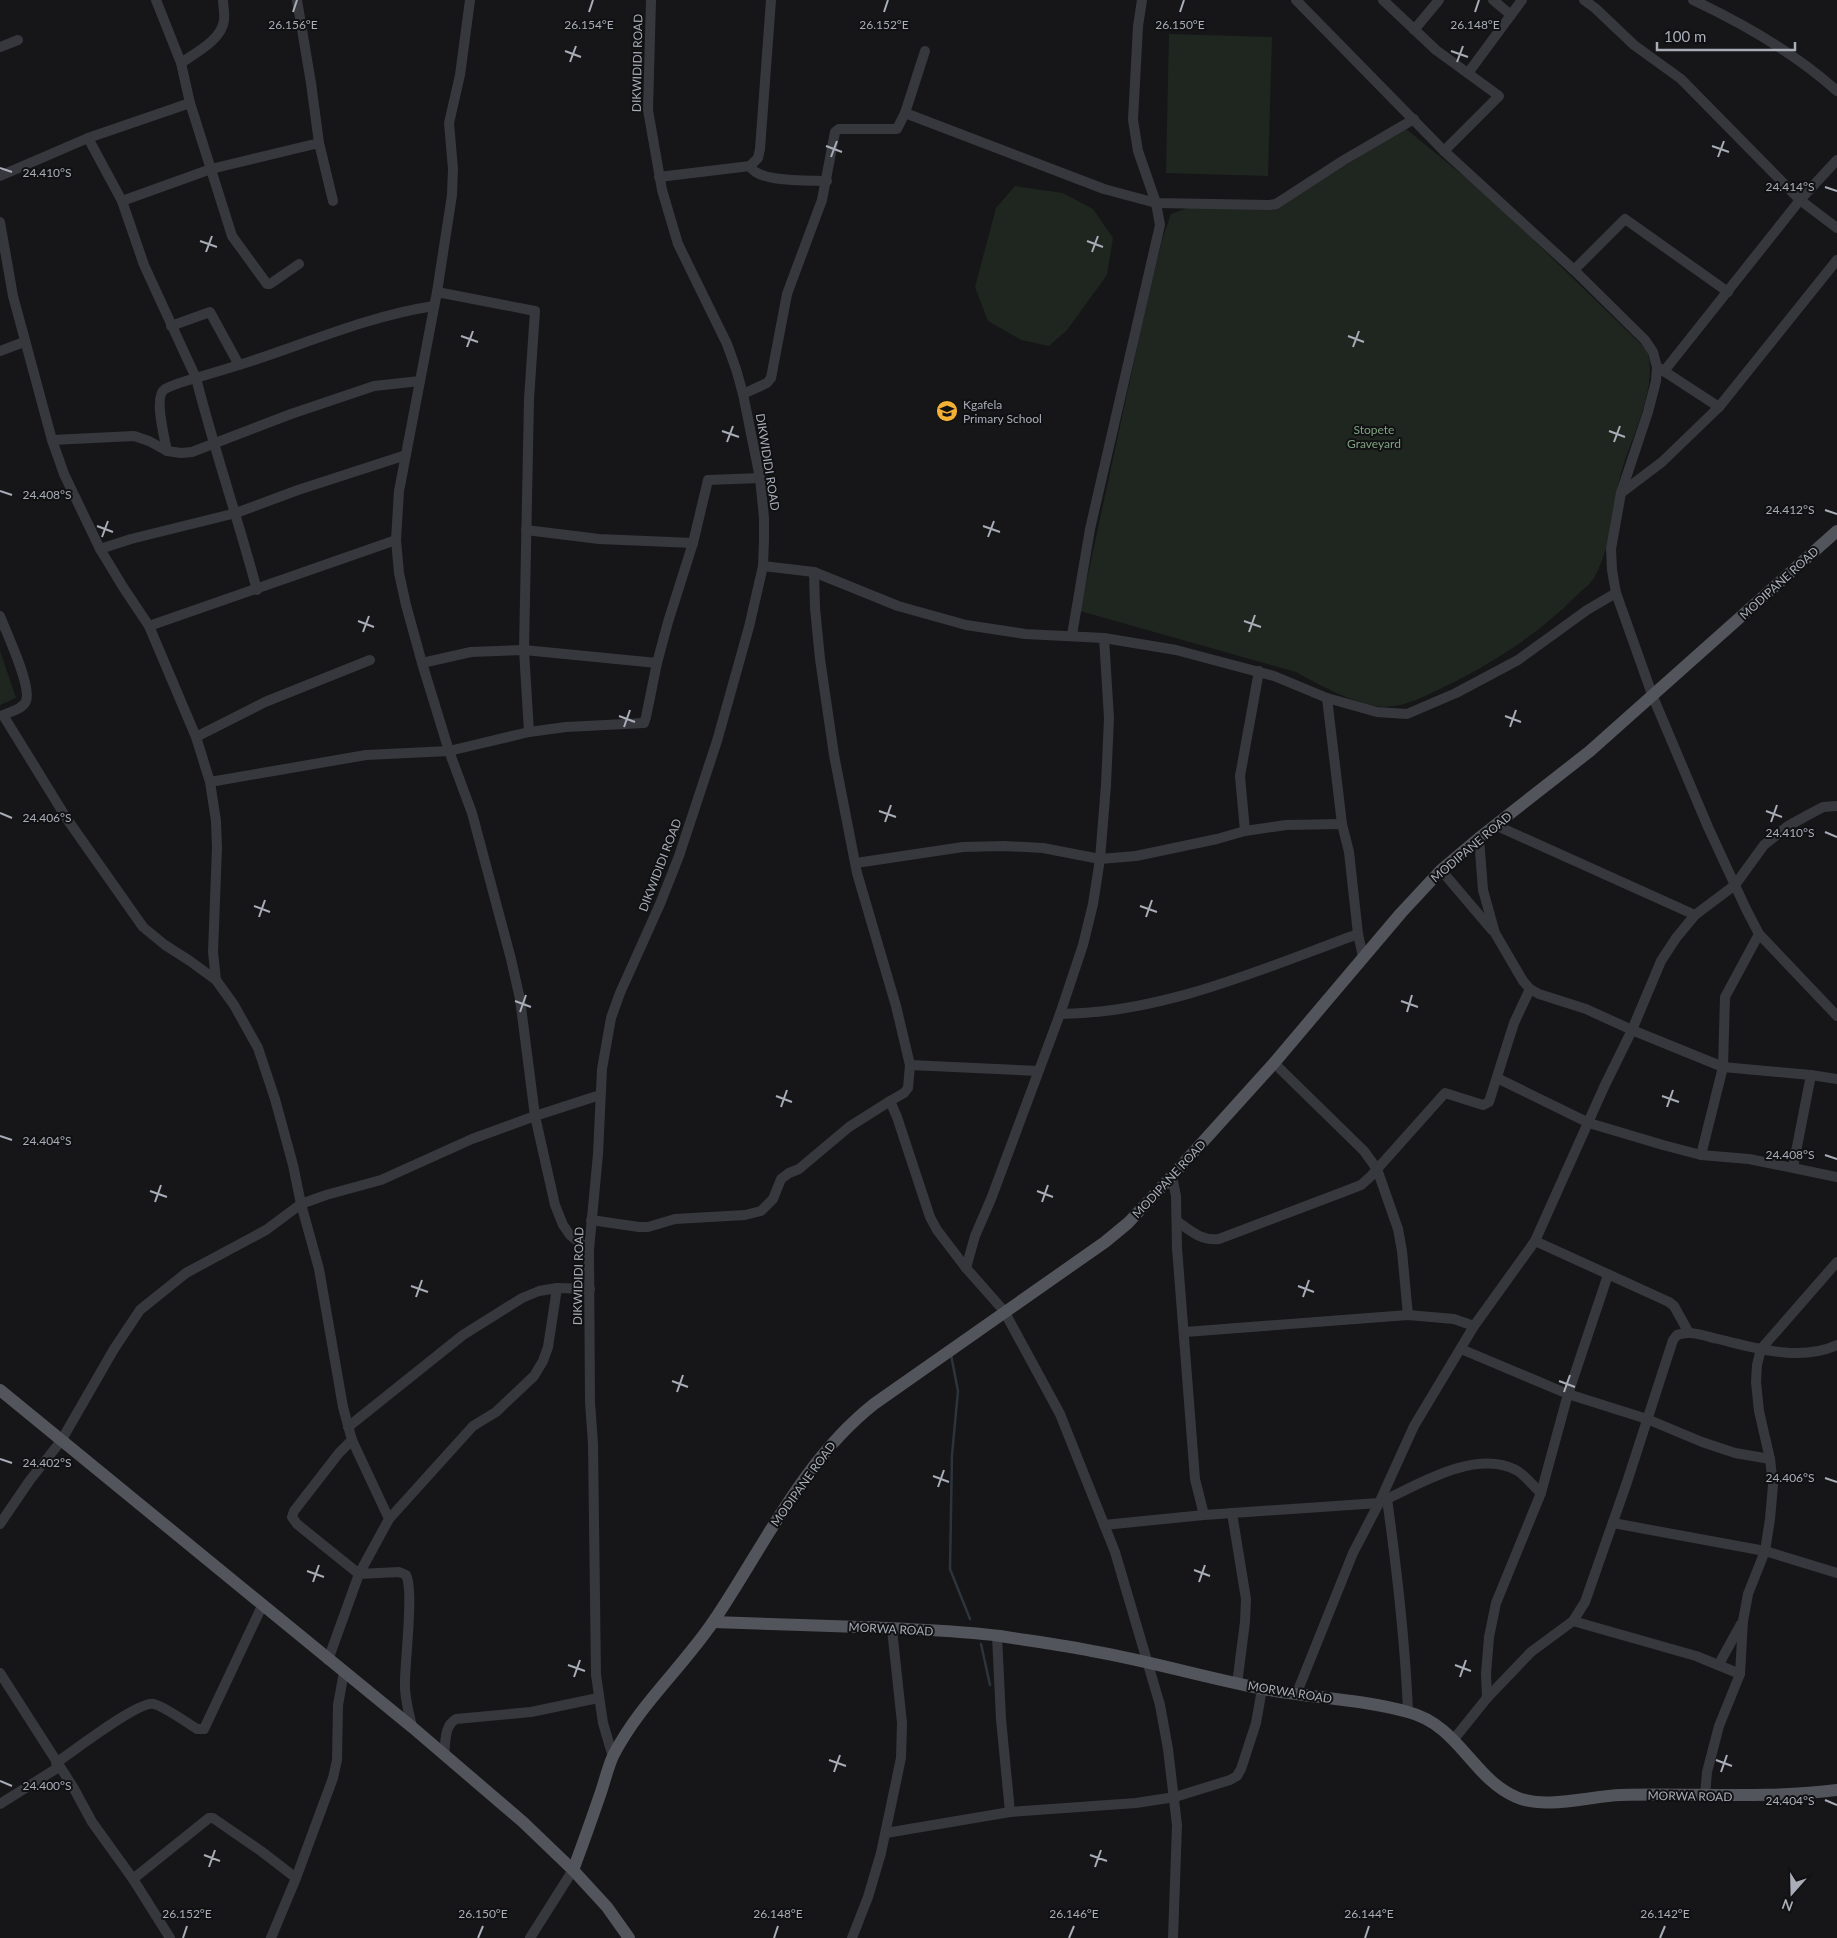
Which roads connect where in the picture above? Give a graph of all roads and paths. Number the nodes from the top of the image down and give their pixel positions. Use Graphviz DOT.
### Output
graph roads {
  1 [pos="156,0"];
  2 [pos="223,0"];
  3 [pos="297,0"];
  4 [pos="470,0"];
  5 [pos="651,0"];
  6 [pos="771,0"];
  7 [pos="1142,0"];
  8 [pos="1296,0"];
  9 [pos="1383,0"];
  10 [pos="1439,0"];
  11 [pos="1494,0"];
  12 [pos="1522,0"];
  13 [pos="1584,0"];
  14 [pos="1693,0"];
  15 [pos="1598,4"];
  16 [pos="1511,15"];
  17 [pos="1414,30"];
  18 [pos="18,40"];
  19 [pos="0,47"];
  20 [pos="925,51"];
  21 [pos="181,64"];
  22 [pos="1468,73"];
  23 [pos="1837,91"];
  24 [pos="190,103"];
  25 [pos="905,113"];
  26 [pos="1414,119"];
  27 [pos="88,138"];
  28 [pos="318,143"];
  29 [pos="1444,151"];
  30 [pos="1837,160"];
  31 [pos="750,166"];
  32 [pos="211,169"];
  33 [pos="0,176"];
  34 [pos="659,177"];
  35 [pos="826,181"];
  36 [pos="1800,200"];
  37 [pos="122,201"];
  38 [pos="334,201"];
  39 [pos="1156,203"];
  40 [pos="0,222"];
  41 [pos="1837,228"];
  42 [pos="1837,260"];
  43 [pos="300,264"];
  44 [pos="1574,270"];
  45 [pos="437,292"];
  46 [pos="1728,292"];
  47 [pos="434,306"];
  48 [pos="171,326"];
  49 [pos="24,342"];
  50 [pos="0,351"];
  51 [pos="239,365"];
  52 [pos="1661,369"];
  53 [pos="196,378"];
  54 [pos="420,381"];
  55 [pos="743,394"];
  56 [pos="1719,407"];
  57 [pos="52,440"];
  58 [pos="213,445"];
  59 [pos="167,451"];
  60 [pos="406,455"];
  61 [pos="760,478"];
  62 [pos="1620,493"];
  63 [pos="236,513"];
  64 [pos="526,530"];
  65 [pos="1837,531"];
  66 [pos="396,540"];
  67 [pos="693,543"];
  68 [pos="100,549"];
  69 [pos="763,566"];
  70 [pos="814,572"];
  71 [pos="257,590"];
  72 [pos="1616,593"];
  73 [pos="0,616"];
  74 [pos="149,626"];
  75 [pos="1072,636"];
  76 [pos="1104,638"];
  77 [pos="524,650"];
  78 [pos="370,660"];
  79 [pos="422,663"];
  80 [pos="657,663"];
  81 [pos="1259,671"];
  82 [pos="1653,697"];
  83 [pos="1327,698"];
  84 [pos="2,716"];
  85 [pos="529,732"];
  86 [pos="196,737"];
  87 [pos="449,751"];
  88 [pos="210,782"];
  89 [pos="1837,806"];
  90 [pos="1342,824"];
  91 [pos="1495,825"];
  92 [pos="1245,831"];
  93 [pos="1479,838"];
  94 [pos="1100,859"];
  95 [pos="856,863"];
  96 [pos="1441,870"];
  97 [pos="1735,885"];
  98 [pos="1695,915"];
  99 [pos="1495,933"];
  100 [pos="1358,934"];
  101 [pos="1759,934"];
  102 [pos="1363,957"];
  103 [pos="216,980"];
  104 [pos="1530,989"];
  105 [pos="1060,1014"];
  106 [pos="1837,1016"];
  107 [pos="1632,1030"];
  108 [pos="1274,1063"];
  109 [pos="910,1065"];
  110 [pos="1723,1067"];
  111 [pos="1038,1071"];
  112 [pos="1812,1075"];
  113 [pos="1497,1078"];
  114 [pos="1837,1079"];
  115 [pos="600,1095"];
  116 [pos="890,1101"];
  117 [pos="536,1116"];
  118 [pos="1589,1123"];
  119 [pos="1701,1155"];
  120 [pos="1793,1167"];
  121 [pos="1377,1169"];
  122 [pos="1172,1176"];
  123 [pos="1837,1177"];
  124 [pos="301,1204"];
  125 [pos="591,1220"];
  126 [pos="1178,1222"];
  127 [pos="1535,1241"];
  128 [pos="589,1250"];
  129 [pos="1837,1262"];
  130 [pos="966,1268"];
  131 [pos="1608,1275"];
  132 [pos="557,1288"];
  133 [pos="590,1289"];
  134 [pos="1004,1311"];
  135 [pos="1408,1315"];
  136 [pos="1474,1326"];
  137 [pos="1185,1332"];
  138 [pos="1689,1333"];
  139 [pos="1837,1345"];
  140 [pos="1461,1349"];
  141 [pos="1761,1350"];
  142 [pos="0,1390"];
  143 [pos="1568,1394"];
  144 [pos="1647,1419"];
  145 [pos="348,1426"];
  146 [pos="352,1440"];
  147 [pos="61,1441"];
  148 [pos="1770,1459"];
  149 [pos="1541,1493"];
  150 [pos="1383,1501"];
  151 [pos="1232,1513"];
  152 [pos="1204,1515"];
  153 [pos="389,1519"];
  154 [pos="1613,1523"];
  155 [pos="0,1524"];
  156 [pos="1104,1524"];
  157 [pos="1765,1551"];
  158 [pos="1837,1573"];
  159 [pos="359,1574"];
  160 [pos="262,1606"];
  161 [pos="1573,1621"];
  162 [pos="1743,1621"];
  163 [pos="713,1622"];
  164 [pos="892,1629"];
  165 [pos="997,1636"];
  166 [pos="328,1660"];
  167 [pos="1147,1663"];
  168 [pos="1719,1664"];
  169 [pos="344,1672"];
  170 [pos="0,1673"];
  171 [pos="1740,1674"];
  172 [pos="1237,1684"];
  173 [pos="1262,1689"];
  174 [pos="1296,1695"];
  175 [pos="598,1698"];
  176 [pos="1487,1698"];
  177 [pos="1408,1711"];
  178 [pos="412,1727"];
  179 [pos="1454,1739"];
  180 [pos="444,1754"];
  181 [pos="613,1757"];
  182 [pos="58,1765"];
  183 [pos="1837,1790"];
  184 [pos="1175,1796"];
  185 [pos="1704,1796"];
  186 [pos="0,1804"];
  187 [pos="1010,1812"];
  188 [pos="886,1833"];
  189 [pos="573,1870"];
  190 [pos="296,1878"];
  191 [pos="133,1879"];
  192 [pos="170,1938"];
  193 [pos="271,1938"];
  194 [pos="530,1938"];
  195 [pos="629,1938"];
  196 [pos="852,1938"];
  197 [pos="1173,1938"];
  1 -- 21 [label="street"];
  2 -- 21 [label="street"];
  3 -- 28 [label="street"];
  4 -- 45 [label="street"];
  5 -- 34 [label="street, DIKWIDIDI ROAD"];
  6 -- 31 [label="street"];
  7 -- 39 [label="street"];
  8 -- 26 [label="street"];
  9 -- 17 [label="street"];
  10 -- 17 [label="street"];
  11 -- 16 [label="street"];
  12 -- 16 [label="street"];
  13 -- 15 [label="street"];
  14 -- 23 [label="street"];
  15 -- 36 [label="street"];
  16 -- 22 [label="street"];
  17 -- 22 [label="street"];
  18 -- 19 [label="street"];
  20 -- 25 [label="street"];
  21 -- 24 [label="street"];
  22 -- 29 [label="street"];
  24 -- 27 [label="street"];
  24 -- 32 [label="street"];
  25 -- 35 [label="street"];
  25 -- 39 [label="street"];
  26 -- 29 [label="street"];
  26 -- 39 [label="street"];
  27 -- 33 [label="street"];
  27 -- 37 [label="street"];
  28 -- 32 [label="street"];
  28 -- 38 [label="street"];
  29 -- 44 [label="street"];
  30 -- 36 [label="street"];
  31 -- 34 [label="street"];
  31 -- 35 [label="street"];
  32 -- 37 [label="street"];
  32 -- 43 [label="street"];
  34 -- 55 [label="street, DIKWIDIDI ROAD"];
  35 -- 55 [label="street"];
  36 -- 41 [label="street"];
  36 -- 46 [label="street"];
  37 -- 48 [label="street"];
  39 -- 75 [label="street"];
  40 -- 49 [label="street"];
  42 -- 56 [label="street"];
  44 -- 46 [label="street"];
  44 -- 52 [label="street"];
  45 -- 47 [label="street"];
  45 -- 64 [label="street"];
  46 -- 52 [label="street"];
  47 -- 51 [label="street"];
  47 -- 54 [label="street"];
  48 -- 51 [label="street"];
  48 -- 53 [label="street"];
  49 -- 50 [label="street"];
  49 -- 57 [label="street"];
  51 -- 53 [label="street"];
  52 -- 56 [label="street"];
  52 -- 62 [label="street"];
  53 -- 58 [label="street"];
  53 -- 59 [label="street"];
  54 -- 58 [label="street"];
  54 -- 60 [label="street"];
  55 -- 61 [label="street, DIKWIDIDI ROAD"];
  56 -- 62 [label="street"];
  57 -- 59 [label="street"];
  57 -- 68 [label="street"];
  58 -- 59 [label="street"];
  58 -- 63 [label="street"];
  60 -- 63 [label="street"];
  60 -- 66 [label="street"];
  61 -- 67 [label="street"];
  61 -- 69 [label="street, DIKWIDIDI ROAD"];
  62 -- 72 [label="street"];
  63 -- 68 [label="street"];
  63 -- 71 [label="street"];
  64 -- 67 [label="street"];
  64 -- 77 [label="street"];
  65 -- 82 [label="main road, MODIPANE ROAD"];
  66 -- 71 [label="street"];
  66 -- 79 [label="street"];
  67 -- 80 [label="street"];
  68 -- 74 [label="street"];
  69 -- 70 [label="street"];
  69 -- 115 [label="street, DIKWIDIDI ROAD"];
  70 -- 75 [label="street"];
  70 -- 95 [label="street"];
  71 -- 74 [label="street"];
  72 -- 82 [label="street"];
  72 -- 83 [label="street"];
  73 -- 84 [label="street"];
  74 -- 86 [label="street"];
  75 -- 76 [label="street"];
  76 -- 81 [label="street"];
  76 -- 94 [label="street"];
  77 -- 79 [label="street"];
  77 -- 80 [label="street"];
  77 -- 85 [label="street"];
  78 -- 86 [label="street"];
  79 -- 87 [label="street"];
  80 -- 85 [label="street"];
  81 -- 83 [label="street"];
  81 -- 92 [label="street"];
  82 -- 91 [label="main road, MODIPANE ROAD"];
  82 -- 97 [label="street"];
  83 -- 90 [label="street"];
  84 -- 103 [label="street"];
  85 -- 87 [label="street"];
  86 -- 88 [label="street"];
  87 -- 88 [label="street"];
  87 -- 117 [label="street"];
  88 -- 103 [label="street"];
  89 -- 97 [label="street"];
  90 -- 92 [label="street"];
  90 -- 100 [label="street"];
  91 -- 93 [label="main road, MODIPANE ROAD"];
  91 -- 98 [label="street"];
  92 -- 94 [label="street"];
  93 -- 96 [label="main road, MODIPANE ROAD"];
  93 -- 99 [label="street"];
  94 -- 95 [label="street"];
  94 -- 105 [label="street"];
  95 -- 109 [label="street"];
  96 -- 99 [label="street"];
  96 -- 102 [label="main road, MODIPANE ROAD"];
  97 -- 98 [label="street"];
  97 -- 101 [label="street"];
  98 -- 107 [label="street"];
  99 -- 104 [label="street"];
  100 -- 102 [label="street"];
  100 -- 105 [label="street"];
  101 -- 106 [label="street"];
  101 -- 110 [label="street"];
  102 -- 108 [label="main road, MODIPANE ROAD"];
  103 -- 124 [label="street"];
  104 -- 107 [label="street"];
  104 -- 113 [label="street"];
  105 -- 111 [label="street"];
  107 -- 110 [label="street"];
  107 -- 118 [label="street"];
  108 -- 121 [label="street"];
  108 -- 122 [label="main road, MODIPANE ROAD"];
  109 -- 111 [label="street"];
  109 -- 116 [label="street"];
  110 -- 112 [label="street"];
  110 -- 119 [label="street"];
  111 -- 130 [label="street"];
  112 -- 114 [label="street"];
  112 -- 120 [label="street"];
  113 -- 118 [label="street"];
  113 -- 121 [label="street"];
  115 -- 117 [label="street"];
  115 -- 125 [label="street, DIKWIDIDI ROAD"];
  116 -- 125 [label="street"];
  116 -- 130 [label="street"];
  117 -- 124 [label="street"];
  117 -- 128 [label="street"];
  118 -- 119 [label="street"];
  118 -- 127 [label="street"];
  119 -- 120 [label="street"];
  120 -- 123 [label="street"];
  121 -- 126 [label="street"];
  121 -- 135 [label="street"];
  122 -- 126 [label="street"];
  122 -- 134 [label="main road, MODIPANE ROAD"];
  124 -- 145 [label="street"];
  124 -- 147 [label="street"];
  125 -- 128 [label="street, DIKWIDIDI ROAD"];
  126 -- 137 [label="street"];
  127 -- 131 [label="street"];
  127 -- 136 [label="street"];
  128 -- 133 [label="street, DIKWIDIDI ROAD"];
  129 -- 141 [label="street"];
  130 -- 134 [label="street"];
  131 -- 138 [label="street"];
  131 -- 143 [label="street"];
  132 -- 133 [label="street"];
  132 -- 145 [label="street"];
  132 -- 153 [label="street"];
  133 -- 175 [label="street, DIKWIDIDI ROAD"];
  134 -- 156 [label="street"];
  134 -- 163 [label="main road, MODIPANE ROAD"];
  135 -- 136 [label="street"];
  135 -- 137 [label="street"];
  136 -- 140 [label="street"];
  137 -- 152 [label="street"];
  138 -- 141 [label="street"];
  138 -- 144 [label="street"];
  139 -- 141 [label="street"];
  140 -- 143 [label="street"];
  140 -- 150 [label="street"];
  141 -- 148 [label="street"];
  142 -- 147 [label="main road"];
  143 -- 144 [label="street"];
  143 -- 149 [label="street"];
  144 -- 148 [label="street"];
  144 -- 154 [label="street"];
  145 -- 146 [label="street"];
  146 -- 153 [label="street"];
  146 -- 159 [label="street"];
  147 -- 155 [label="street"];
  147 -- 160 [label="main road"];
  148 -- 157 [label="street"];
  149 -- 150 [label="street"];
  149 -- 176 [label="street"];
  150 -- 151 [label="street"];
  150 -- 174 [label="street"];
  150 -- 177 [label="street"];
  151 -- 152 [label="street"];
  151 -- 172 [label="street"];
  152 -- 156 [label="street"];
  153 -- 159 [label="street"];
  154 -- 157 [label="street"];
  154 -- 161 [label="street"];
  156 -- 167 [label="street"];
  157 -- 158 [label="street"];
  157 -- 162 [label="street"];
  159 -- 166 [label="street"];
  159 -- 178 [label="street"];
  160 -- 166 [label="main road"];
  160 -- 182 [label="street"];
  161 -- 168 [label="street"];
  161 -- 176 [label="street"];
  162 -- 168 [label="street"];
  162 -- 171 [label="street"];
  163 -- 164 [label="main road, MORWA ROAD"];
  163 -- 181 [label="main road, MODIPANE ROAD"];
  164 -- 165 [label="main road, MORWA ROAD"];
  164 -- 188 [label="street"];
  165 -- 167 [label="main road, MORWA ROAD"];
  165 -- 187 [label="street"];
  166 -- 169 [label="main road"];
  167 -- 172 [label="main road, MORWA ROAD"];
  167 -- 184 [label="street"];
  168 -- 171 [label="street"];
  169 -- 178 [label="main road"];
  169 -- 190 [label="street"];
  170 -- 182 [label="street"];
  171 -- 185 [label="street"];
  172 -- 173 [label="main road, MORWA ROAD"];
  173 -- 174 [label="main road, MORWA ROAD"];
  173 -- 184 [label="street"];
  174 -- 177 [label="main road, MORWA ROAD"];
  175 -- 180 [label="street"];
  175 -- 181 [label="street, DIKWIDIDI ROAD"];
  176 -- 179 [label="street"];
  177 -- 179 [label="main road, MORWA ROAD"];
  178 -- 180 [label="main road"];
  179 -- 185 [label="main road, MORWA ROAD"];
  180 -- 189 [label="main road"];
  181 -- 189 [label="main road, MODIPANE ROAD"];
  182 -- 186 [label="street"];
  182 -- 191 [label="street"];
  183 -- 185 [label="main road, MORWA ROAD"];
  184 -- 187 [label="street"];
  184 -- 197 [label="street"];
  187 -- 188 [label="street"];
  188 -- 196 [label="street"];
  189 -- 194 [label="street"];
  189 -- 195 [label="main road"];
  190 -- 191 [label="street"];
  190 -- 193 [label="street"];
  191 -- 192 [label="street"];
}
